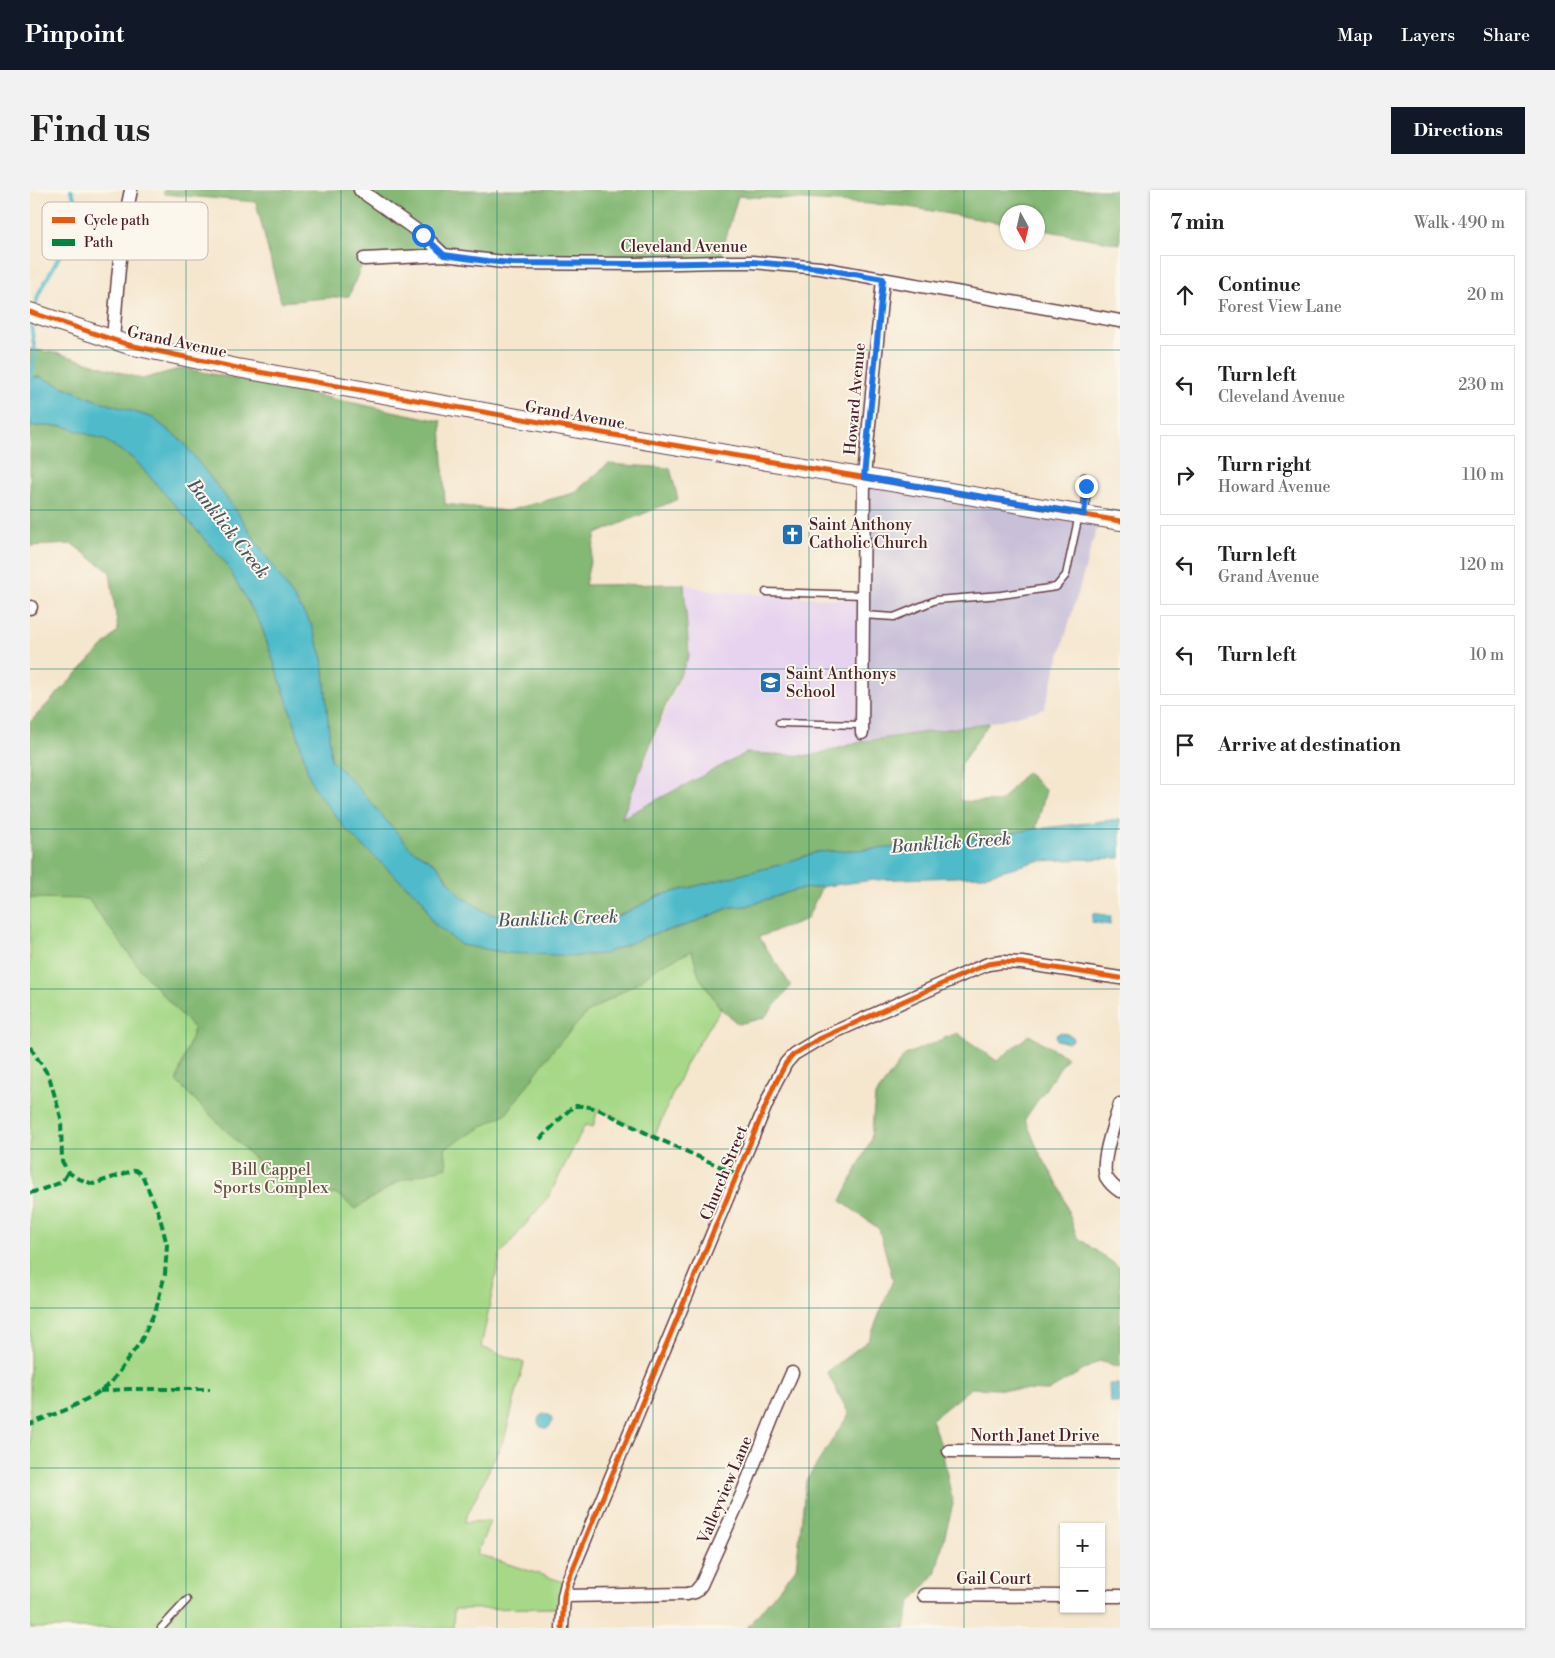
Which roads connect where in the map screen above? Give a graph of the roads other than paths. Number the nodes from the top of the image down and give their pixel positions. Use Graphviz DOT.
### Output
graph roads {
  1 [pos="360,190"];
  2 [pos="444,255"];
  3 [pos="364,259"];
  4 [pos="120,260"];
  5 [pos="883,279"];
  6 [pos="38,314"];
  7 [pos="1120,321"];
  8 [pos="113,340"];
  9 [pos="864,477"];
  10 [pos="1084,477"];
  11 [pos="1082,514"];
  12 [pos="1120,521"];
  13 [pos="766,592"];
  14 [pos="864,595"];
  15 [pos="863,615"];
  16 [pos="779,723"];
  17 [pos="862,729"];
  18 [pos="1120,978"];
  19 [pos="1120,1104"];
  20 [pos="1120,1191"];
  21 [pos="792,1374"];
  22 [pos="949,1451"];
  23 [pos="1120,1452"];
  24 [pos="924,1595"];
  25 [pos="564,1596"];
  26 [pos="1060,1596"];
  27 [pos="1105,1596"];
  28 [pos="1120,1596"];
  29 [pos="187,1600"];
  30 [pos="161,1628"];
  31 [pos="562,1628"];
  1 -- 2 [label="street"];
  2 -- 3 [label="street, Cleveland Avenue"];
  2 -- 5 [label="street, Cleveland Avenue"];
  4 -- 8 [label="street"];
  5 -- 7 [label="street, Cleveland Avenue"];
  5 -- 9 [label="street, Howard Avenue"];
  6 -- 8 [label="street, Grand Avenue"];
  8 -- 9 [label="street, Grand Avenue"];
  9 -- 11 [label="street, Grand Avenue"];
  9 -- 14 [label="street, Howard Avenue"];
  10 -- 11 [label="lane"];
  11 -- 12 [label="street, Grand Avenue"];
  11 -- 15 [label="lane"];
  13 -- 14 [label="lane"];
  14 -- 15 [label="street, Howard Avenue"];
  15 -- 17 [label="street, Howard Avenue"];
  16 -- 17 [label="lane"];
  18 -- 25 [label="street, Church Street"];
  19 -- 20 [label="street"];
  21 -- 25 [label="street, Valleyview Lane"];
  22 -- 23 [label="street, North Janet Drive"];
  24 -- 26 [label="street, Gail Court"];
  25 -- 31 [label="street, Church Street"];
  27 -- 28 [label="street"];
  29 -- 30 [label="lane"];
}
